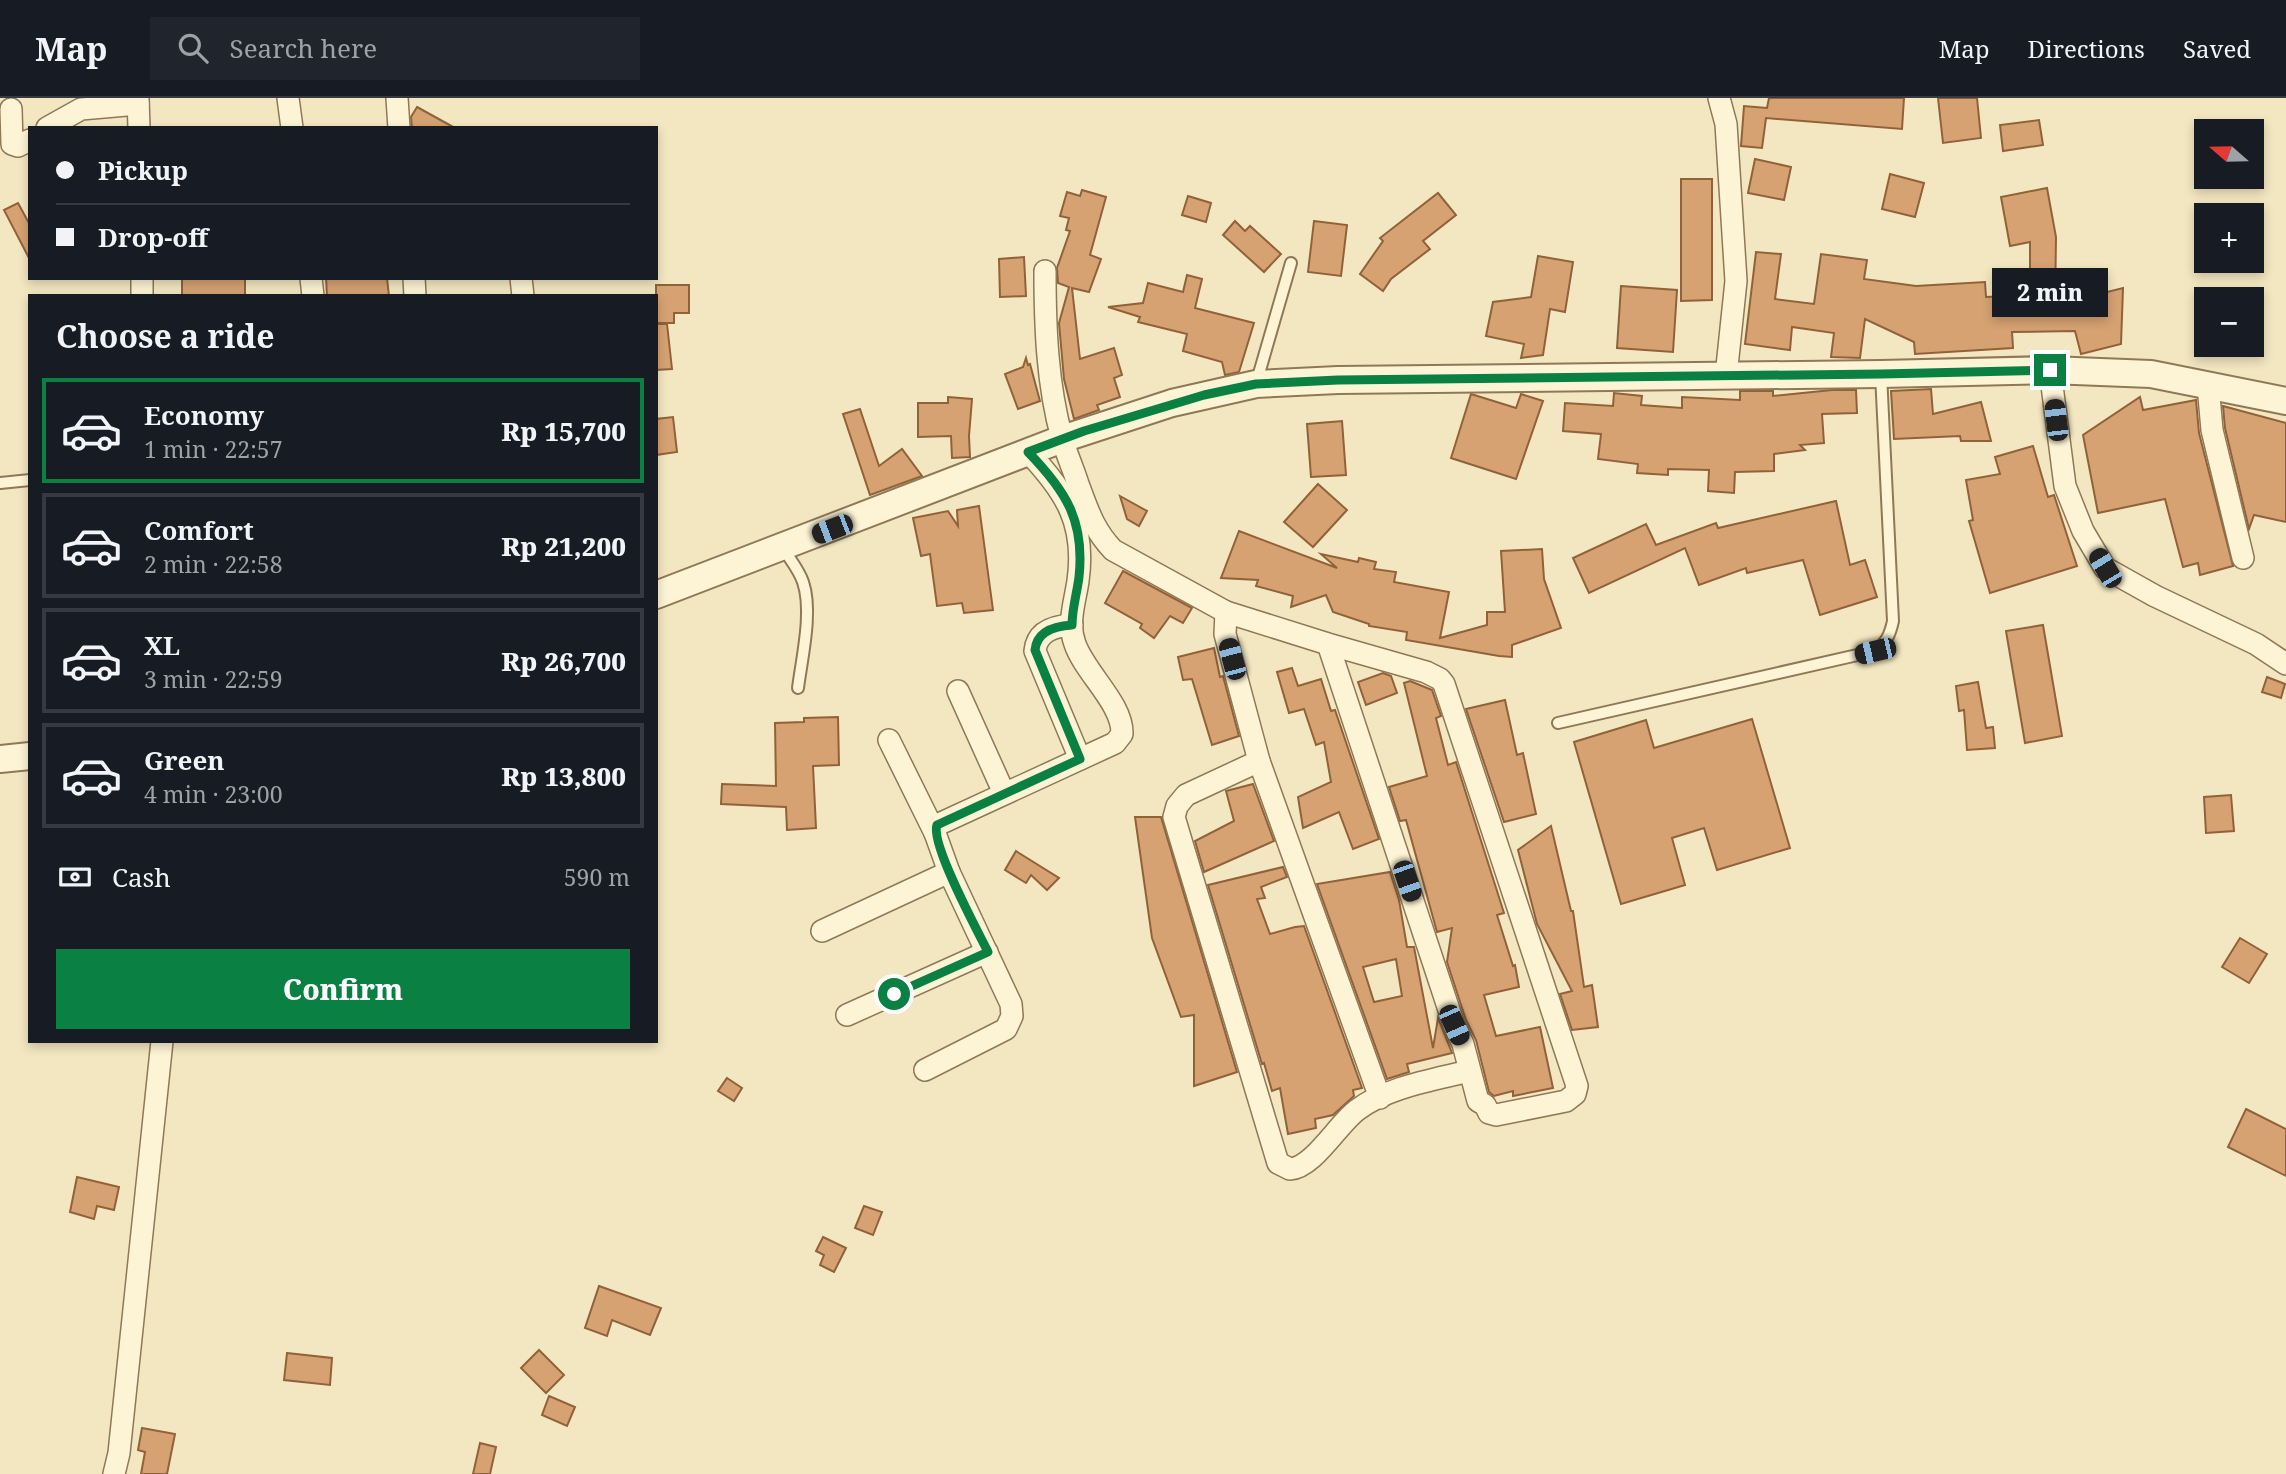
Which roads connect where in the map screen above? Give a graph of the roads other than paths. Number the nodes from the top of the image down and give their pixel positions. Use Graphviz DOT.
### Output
graph roads {
  1 [pos="288,98"];
  2 [pos="397,98"];
  3 [pos="1718,98"];
  4 [pos="138,101"];
  5 [pos="11,110"];
  6 [pos="50,126"];
  7 [pos="139,126"];
  8 [pos="292,126"];
  9 [pos="399,126"];
  10 [pos="28,141"];
  11 [pos="1291,263"];
  12 [pos="1045,271"];
  13 [pos="2050,370"];
  14 [pos="1881,374"];
  15 [pos="1726,376"];
  16 [pos="1256,384"];
  17 [pos="2208,385"];
  18 [pos="2286,401"];
  19 [pos="1062,439"];
  20 [pos="1028,452"];
  21 [pos="28,480"];
  22 [pos="0,483"];
  23 [pos="783,548"];
  24 [pos="2243,558"];
  25 [pos="658,593"];
  26 [pos="1226,612"];
  27 [pos="1072,625"];
  28 [pos="1328,645"];
  29 [pos="2286,664"];
  30 [pos="798,688"];
  31 [pos="958,691"];
  32 [pos="1558,723"];
  33 [pos="889,740"];
  34 [pos="28,756"];
  35 [pos="0,759"];
  36 [pos="1080,759"];
  37 [pos="1259,761"];
  38 [pos="1004,793"];
  39 [pos="935,834"];
  40 [pos="949,872"];
  41 [pos="822,931"];
  42 [pos="988,952"];
  43 [pos="847,1015"];
  44 [pos="162,1043"];
  45 [pos="925,1070"];
  46 [pos="1469,1072"];
  47 [pos="1380,1098"];
  48 [pos="114,1474"];
  1 -- 8 [label="street"];
  2 -- 9 [label="street"];
  3 -- 15 [label="street"];
  4 -- 6 [label="street"];
  4 -- 7 [label="street"];
  5 -- 10 [label="street"];
  11 -- 16 [label="lane"];
  12 -- 19 [label="street"];
  13 -- 14 [label="street"];
  13 -- 17 [label="street"];
  13 -- 29 [label="street"];
  14 -- 15 [label="street"];
  14 -- 32 [label="lane"];
  15 -- 16 [label="street"];
  16 -- 19 [label="street"];
  17 -- 18 [label="street"];
  17 -- 24 [label="street"];
  19 -- 20 [label="street"];
  19 -- 26 [label="street"];
  20 -- 23 [label="street"];
  20 -- 27 [label="street"];
  21 -- 22 [label="lane"];
  23 -- 25 [label="street"];
  23 -- 30 [label="lane"];
  26 -- 28 [label="street"];
  26 -- 37 [label="street"];
  27 -- 36 [label="street"];
  27 -- 36 [label="street"];
  28 -- 46 [label="street"];
  28 -- 46 [label="street"];
  31 -- 38 [label="street"];
  33 -- 39 [label="street"];
  34 -- 35 [label="street"];
  36 -- 38 [label="street"];
  37 -- 47 [label="street"];
  37 -- 47 [label="street"];
  38 -- 39 [label="street"];
  39 -- 40 [label="street"];
  40 -- 41 [label="street"];
  40 -- 42 [label="street"];
  42 -- 43 [label="street"];
  42 -- 45 [label="street"];
  44 -- 48 [label="street"];
  46 -- 47 [label="street"];
}
